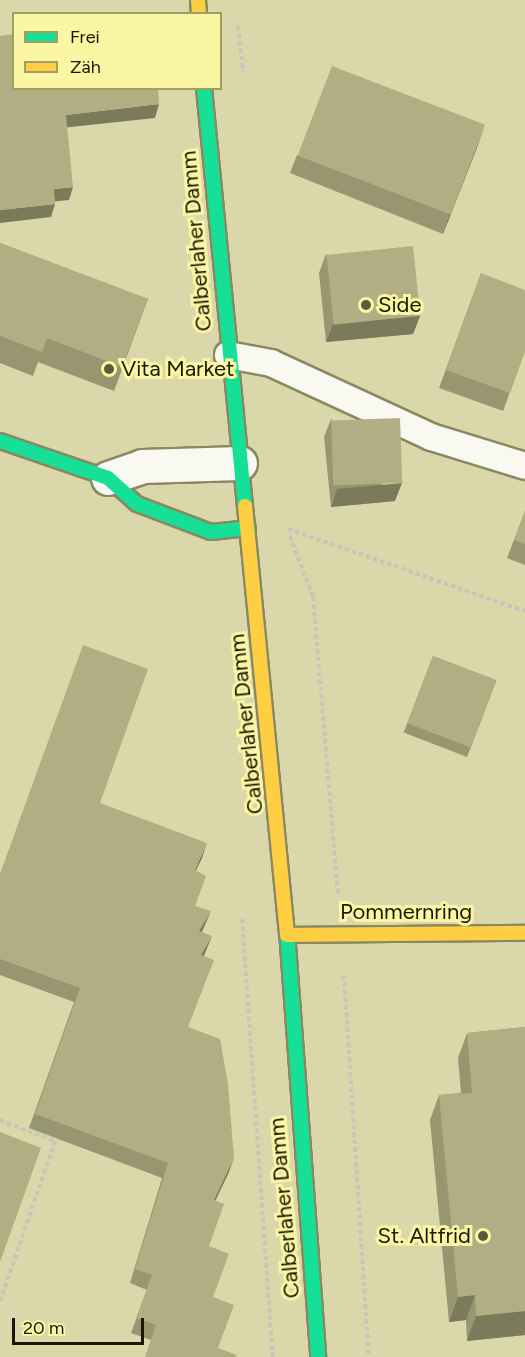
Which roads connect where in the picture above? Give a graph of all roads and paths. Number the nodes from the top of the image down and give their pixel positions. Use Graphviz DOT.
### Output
graph roads {
  1 [pos="237,12"];
  2 [pos="244,82"];
  3 [pos="204,90"];
  4 [pos="228,355"];
  5 [pos="0,441"];
  6 [pos="240,463"];
  7 [pos="525,466"];
  8 [pos="108,478"];
  9 [pos="285,516"];
  10 [pos="248,528"];
  11 [pos="287,528"];
  12 [pos="525,611"];
  13 [pos="341,933"];
  14 [pos="525,933"];
  15 [pos="287,935"];
  16 [pos="0,1120"];
  17 [pos="0,1302"];
  18 [pos="318,1357"];
  19 [pos="369,1357"];
  1 -- 2 [label="path"];
  3 -- 4 [label="street, Calberlaher Damm"];
  4 -- 6 [label="street, Calberlaher Damm"];
  4 -- 7 [label="lane"];
  5 -- 8 [label="street"];
  6 -- 8 [label="street"];
  6 -- 10 [label="street, Calberlaher Damm"];
  8 -- 10 [label="street"];
  9 -- 11 [label="path"];
  10 -- 11 [label="path"];
  10 -- 15 [label="street, Calberlaher Damm"];
  11 -- 12 [label="path"];
  11 -- 13 [label="path"];
  13 -- 14 [label="street, Pommernring"];
  13 -- 15 [label="street, Pommernring"];
  13 -- 19 [label="path"];
  15 -- 18 [label="street, Calberlaher Damm"];
  16 -- 17 [label="path"];
}
